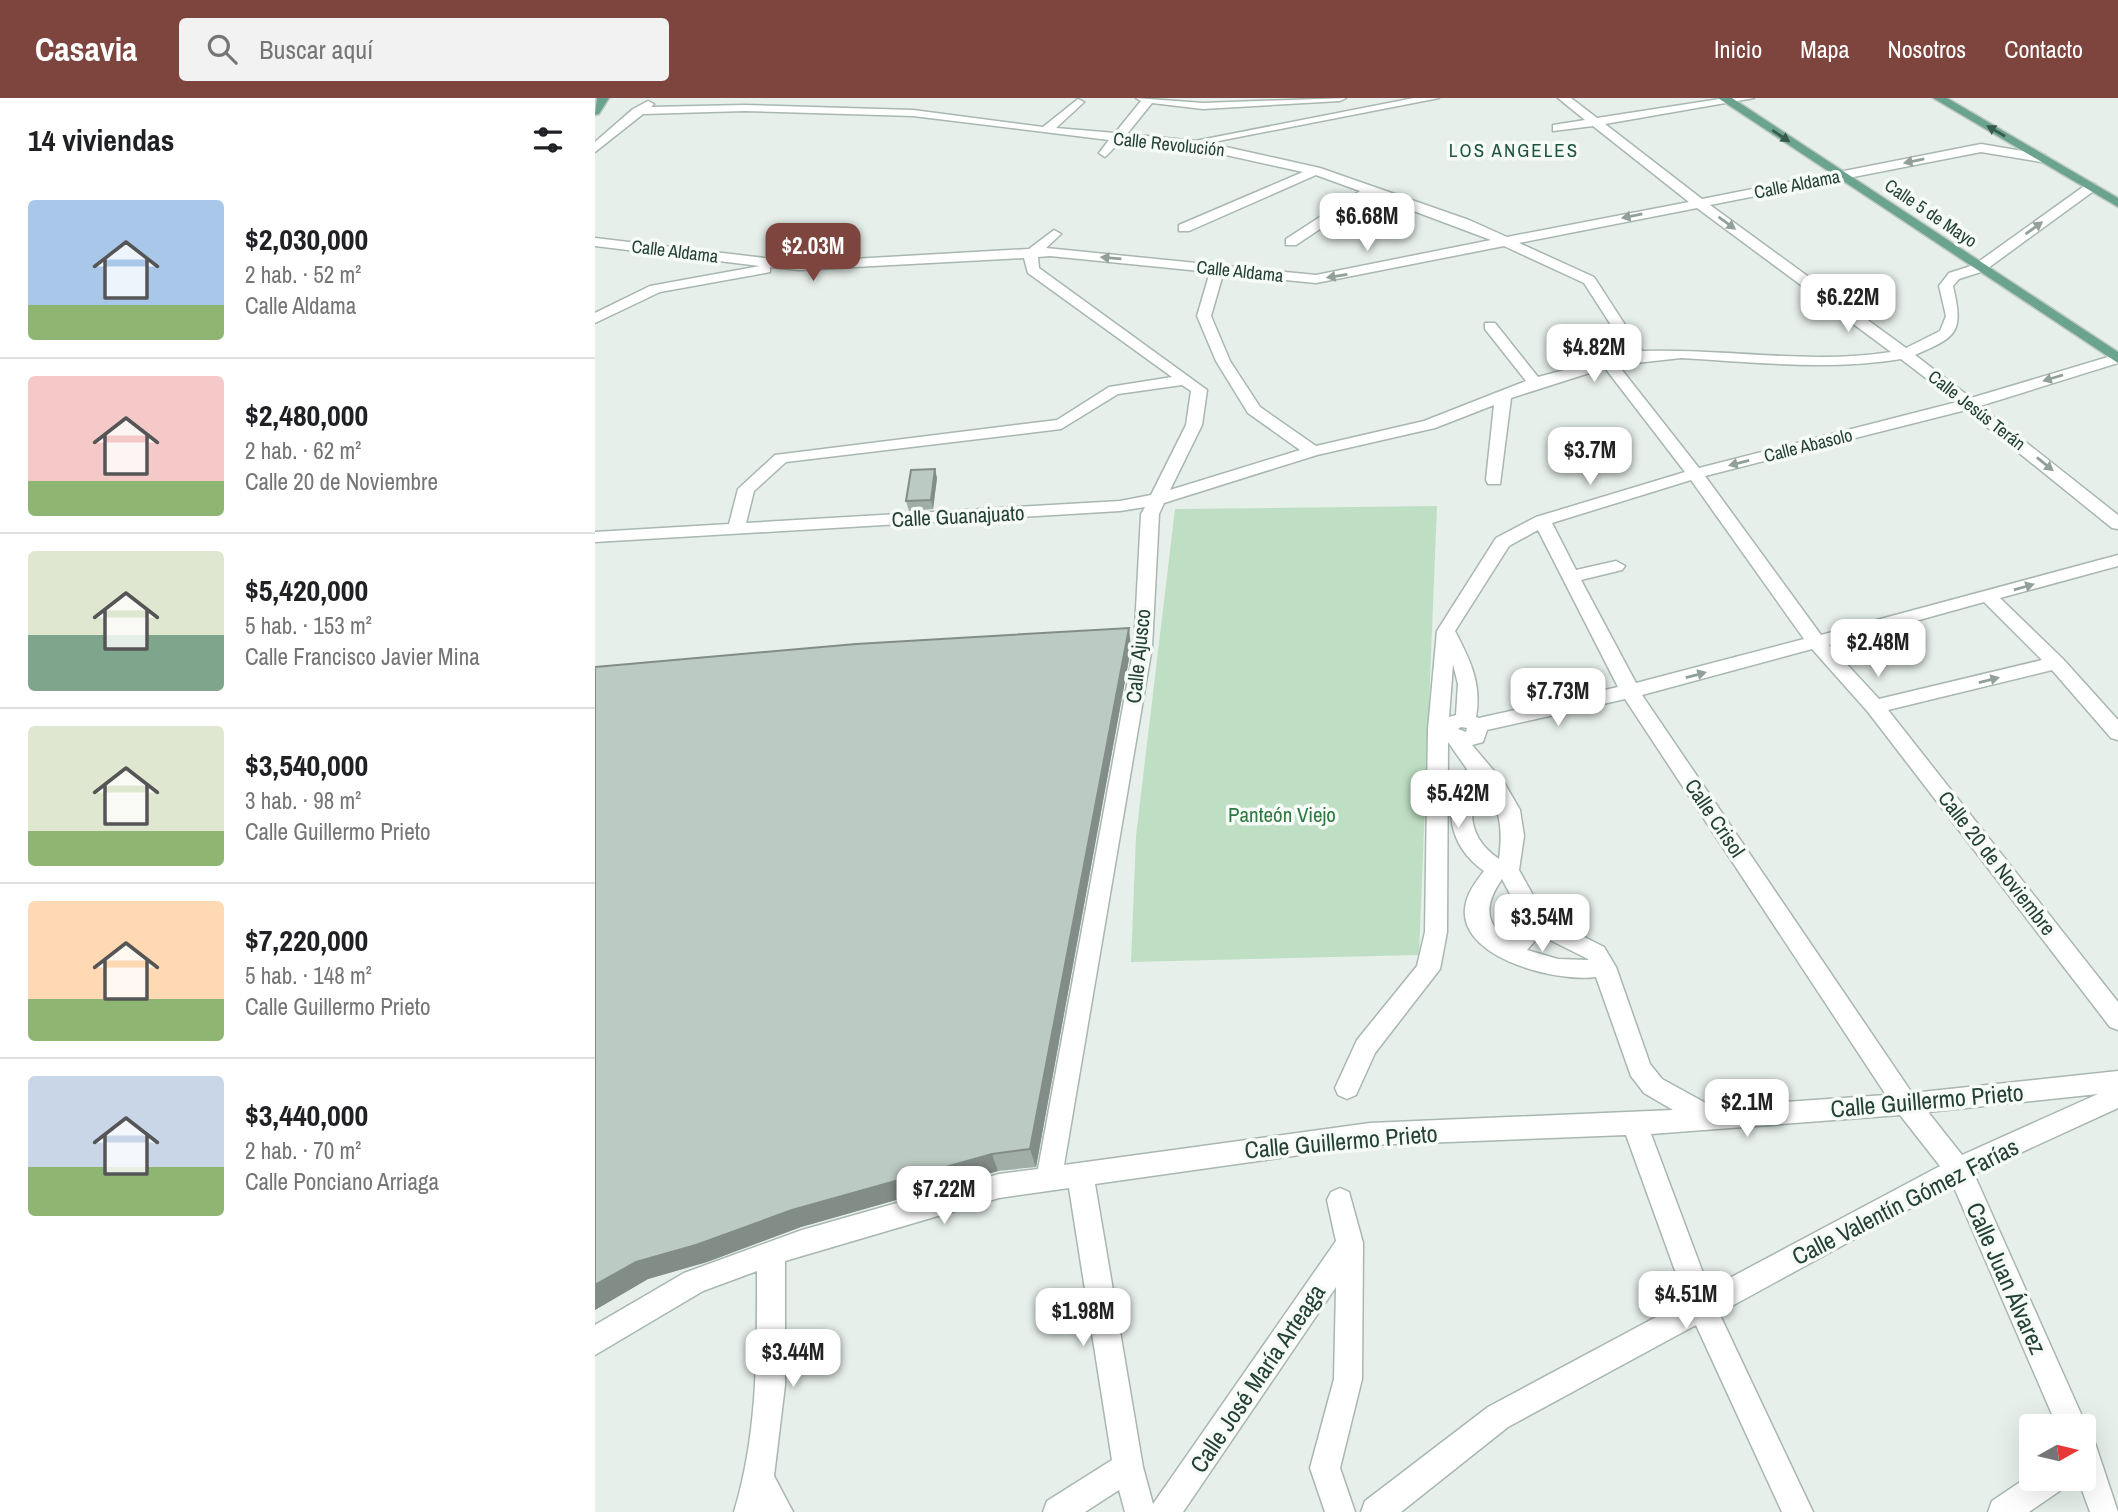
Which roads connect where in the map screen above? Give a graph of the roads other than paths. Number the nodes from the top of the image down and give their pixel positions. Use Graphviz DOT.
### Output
graph roads {
  1 [pos="603,98"];
  2 [pos="663,98"];
  3 [pos="924,98"];
  4 [pos="1340,98"];
  5 [pos="1433,98"];
  6 [pos="1564,98"];
  7 [pos="1748,98"];
  8 [pos="1939,98"];
  9 [pos="1147,99"];
  10 [pos="1726,100"];
  11 [pos="1078,102"];
  12 [pos="637,111"];
  13 [pos="595,112"];
  14 [pos="913,113"];
  15 [pos="1595,122"];
  16 [pos="1557,128"];
  17 [pos="1046,131"];
  18 [pos="1117,139"];
  19 [pos="1190,143"];
  20 [pos="595,148"];
  21 [pos="1105,153"];
  22 [pos="2041,158"];
  23 [pos="1316,170"];
  24 [pos="1840,176"];
  25 [pos="2091,187"];
  26 [pos="1370,190"];
  27 [pos="1699,203"];
  28 [pos="2118,203"];
  29 [pos="1184,228"];
  30 [pos="1054,234"];
  31 [pos="1505,240"];
  32 [pos="595,242"];
  33 [pos="1291,242"];
  34 [pos="1033,253"];
  35 [pos="799,266"];
  36 [pos="1979,268"];
  37 [pos="1218,269"];
  38 [pos="595,319"];
  39 [pos="1490,326"];
  40 [pos="1905,354"];
  41 [pos="1638,356"];
  42 [pos="2117,358"];
  43 [pos="1608,362"];
  44 [pos="1187,380"];
  45 [pos="1535,383"];
  46 [pos="1503,397"];
  47 [pos="1969,404"];
  48 [pos="1313,450"];
  49 [pos="1695,474"];
  50 [pos="1494,480"];
  51 [pos="1159,499"];
  52 [pos="1542,522"];
  53 [pos="2118,524"];
  54 [pos="736,529"];
  55 [pos="595,537"];
  56 [pos="2118,560"];
  57 [pos="1616,566"];
  58 [pos="1570,577"];
  59 [pos="1989,597"];
  60 [pos="1446,631"];
  61 [pos="1816,642"];
  62 [pos="2056,663"];
  63 [pos="1630,691"];
  64 [pos="1875,707"];
  65 [pos="1467,729"];
  66 [pos="2118,733"];
  67 [pos="1479,769"];
  68 [pos="1502,870"];
  69 [pos="1537,923"];
  70 [pos="1510,954"];
  71 [pos="1604,967"];
  72 [pos="2118,1020"];
  73 [pos="2118,1080"];
  74 [pos="1347,1088"];
  75 [pos="2118,1096"];
  76 [pos="1906,1104"];
  77 [pos="1709,1118"];
  78 [pos="1635,1124"];
  79 [pos="1958,1169"];
  80 [pos="1080,1173"];
  81 [pos="1049,1178"];
  82 [pos="1340,1200"];
  83 [pos="1350,1243"];
  84 [pos="771,1254"];
  85 [pos="1702,1308"];
  86 [pos="595,1341"];
  87 [pos="2067,1414"];
  88 [pos="1128,1467"];
  89 [pos="760,1480"];
  90 [pos="2097,1490"];
  91 [pos="2033,1491"];
  92 [pos="749,1512"];
  93 [pos="778,1512"];
  94 [pos="1058,1512"];
  95 [pos="1140,1512"];
  96 [pos="1165,1512"];
  97 [pos="1340,1512"];
  98 [pos="1376,1512"];
  99 [pos="1798,1512"];
  100 [pos="2003,1512"];
  101 [pos="2105,1512"];
  1 -- 13 [label="main road"];
  2 -- 12 [label="street"];
  3 -- 14 [label="street"];
  4 -- 9 [label="street"];
  5 -- 19 [label="street"];
  6 -- 15 [label="street, Calle Jesús Terán"];
  7 -- 10 [label="street"];
  22 -- 8 [label="main road, one-way"];
  9 -- 18 [label="street"];
  10 -- 15 [label="street"];
  10 -- 24 [label="main road, Calle 5 de Mayo, one-way"];
  11 -- 17 [label="street"];
  12 -- 14 [label="street, Calle Revolución"];
  12 -- 20 [label="street"];
  14 -- 17 [label="street, Calle Revolución"];
  15 -- 16 [label="street"];
  15 -- 27 [label="street, Calle Jesús Terán"];
  17 -- 18 [label="street, Calle Revolución"];
  18 -- 19 [label="street, Calle Revolución"];
  18 -- 21 [label="street"];
  19 -- 23 [label="street, Calle Revolución"];
  22 -- 24 [label="street, Calle Aldama, one-way"];
  22 -- 25 [label="main road"];
  23 -- 26 [label="street, Calle Revolución"];
  23 -- 29 [label="street"];
  24 -- 27 [label="street, Calle Aldama"];
  24 -- 36 [label="main road, Calle 5 de Mayo"];
  25 -- 28 [label="main road"];
  36 -- 25 [label="street, Calle Guanajuato, one-way"];
  26 -- 31 [label="street, Calle Revolución"];
  26 -- 33 [label="street"];
  27 -- 31 [label="street, Calle Aldama, one-way"];
  27 -- 40 [label="street, Calle Jesús Terán, one-way"];
  30 -- 34 [label="street"];
  31 -- 37 [label="street, Calle Aldama, one-way"];
  31 -- 41 [label="street, Calle Revolución"];
  32 -- 35 [label="street, Calle Aldama"];
  34 -- 35 [label="street, Calle Aldama"];
  37 -- 34 [label="street, Calle Aldama, one-way"];
  34 -- 44 [label="street"];
  35 -- 38 [label="street"];
  36 -- 40 [label="street, Calle Guanajuato"];
  36 -- 42 [label="main road, Calle 5 de Mayo"];
  37 -- 48 [label="street"];
  39 -- 45 [label="street"];
  40 -- 41 [label="street, Calle Guanajuato"];
  40 -- 47 [label="street, Calle Jesús Terán"];
  41 -- 43 [label="street, Calle Guanajuato"];
  42 -- 47 [label="street, Calle Abasolo, one-way"];
  43 -- 45 [label="street, Calle Guanajuato"];
  43 -- 49 [label="street, Calle 20 de Noviembre"];
  44 -- 51 [label="street, Calle Ajusco"];
  44 -- 54 [label="street"];
  45 -- 46 [label="street, Calle Guanajuato"];
  46 -- 48 [label="street, Calle Guanajuato"];
  46 -- 50 [label="street"];
  47 -- 49 [label="street, Calle Abasolo, one-way"];
  47 -- 53 [label="street, Calle Jesús Terán, one-way"];
  48 -- 51 [label="street, Calle Guanajuato"];
  49 -- 52 [label="street, Calle Abasolo"];
  49 -- 61 [label="street, Calle 20 de Noviembre"];
  51 -- 54 [label="street, Calle Guanajuato"];
  51 -- 81 [label="street, Calle Ajusco"];
  52 -- 58 [label="street, Calle Crisol"];
  52 -- 60 [label="street, Calle Abasolo"];
  54 -- 55 [label="street, Calle Guanajuato"];
  59 -- 56 [label="street, one-way"];
  57 -- 58 [label="street"];
  58 -- 63 [label="street, Calle Crisol"];
  59 -- 61 [label="street"];
  59 -- 62 [label="street"];
  60 -- 65 [label="street"];
  60 -- 74 [label="street"];
  63 -- 61 [label="street, one-way"];
  61 -- 64 [label="street, Calle 20 de Noviembre"];
  64 -- 62 [label="street, one-way"];
  62 -- 66 [label="street"];
  63 -- 65 [label="street"];
  63 -- 76 [label="street, Calle Crisol"];
  64 -- 72 [label="street, Calle 20 de Noviembre"];
  65 -- 67 [label="street"];
  67 -- 68 [label="street"];
  67 -- 68 [label="street"];
  68 -- 69 [label="street"];
  68 -- 70 [label="street"];
  69 -- 70 [label="street"];
  69 -- 71 [label="street"];
  70 -- 71 [label="street"];
  71 -- 77 [label="street"];
  73 -- 76 [label="street, Calle Guillermo Prieto"];
  75 -- 79 [label="street, Calle Valentín Gómez Farías"];
  76 -- 77 [label="street, Calle Guillermo Prieto"];
  76 -- 79 [label="street, Calle Juan Álvarez"];
  77 -- 78 [label="street, Calle Guillermo Prieto"];
  78 -- 80 [label="street, Calle Guillermo Prieto"];
  78 -- 85 [label="street"];
  79 -- 85 [label="street, Calle Valentín Gómez Farías"];
  79 -- 87 [label="street, Calle Juan Álvarez"];
  80 -- 81 [label="street, Calle Guillermo Prieto"];
  80 -- 88 [label="street"];
  81 -- 84 [label="street, Calle Guillermo Prieto"];
  82 -- 83 [label="street"];
  83 -- 96 [label="street, Calle José María Arteaga"];
  83 -- 97 [label="street"];
  84 -- 86 [label="street, Calle Guillermo Prieto"];
  84 -- 89 [label="street"];
  85 -- 98 [label="street, Calle Valentín Gómez Farías"];
  85 -- 99 [label="street"];
  88 -- 94 [label="street"];
  88 -- 95 [label="street"];
  89 -- 92 [label="street"];
  89 -- 93 [label="street"];
  90 -- 101 [label="street"];
  91 -- 100 [label="street"];
}
